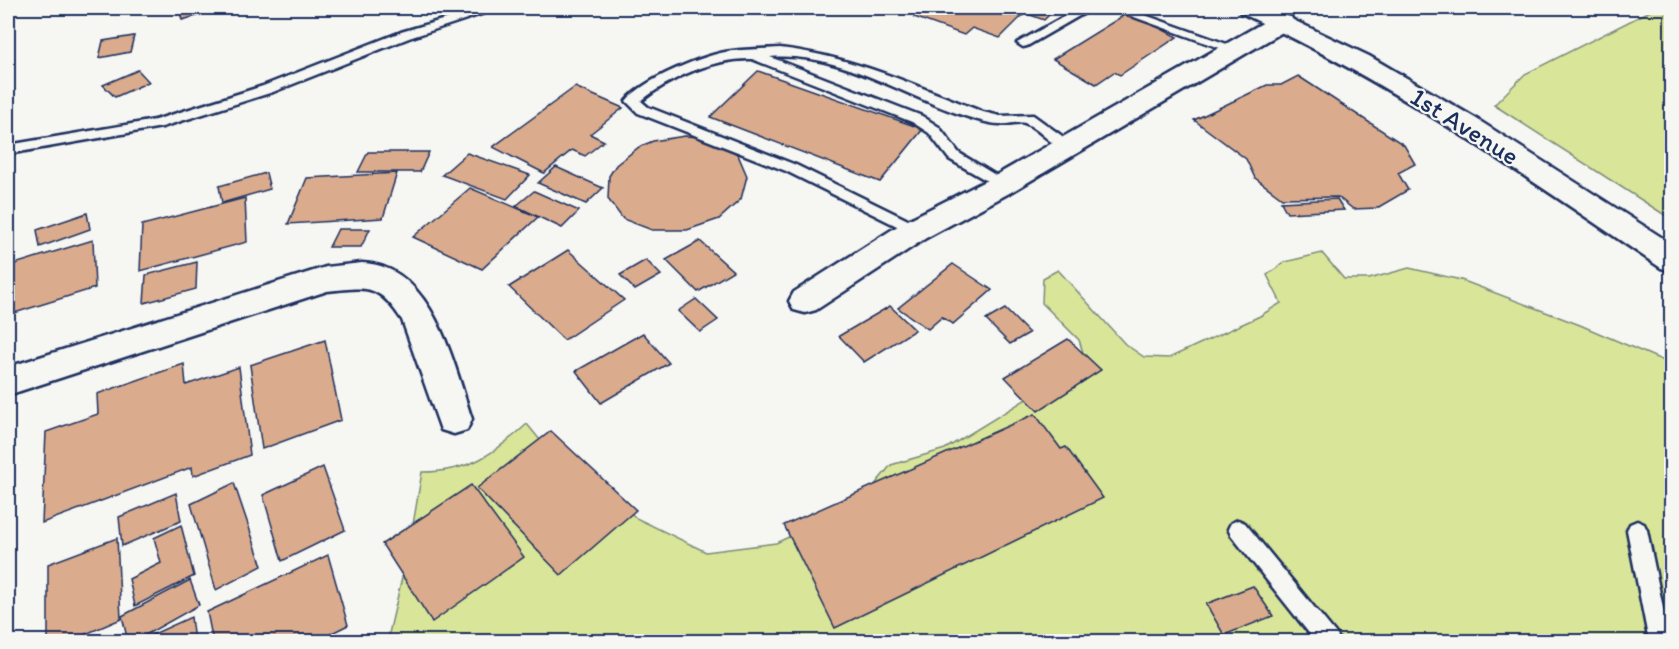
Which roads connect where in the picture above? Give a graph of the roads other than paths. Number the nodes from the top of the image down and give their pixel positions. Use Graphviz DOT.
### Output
graph roads {
  1 [pos="494,8"];
  2 [pos="1087,8"];
  3 [pos="1115,8"];
  4 [pos="1249,8"];
  5 [pos="1282,21"];
  6 [pos="1023,43"];
  7 [pos="1235,49"];
  8 [pos="753,55"];
  9 [pos="1069,146"];
  10 [pos="8,150"];
  11 [pos="1003,184"];
  12 [pos="915,230"];
  13 [pos="1671,260"];
  14 [pos="805,300"];
  15 [pos="8,381"];
  16 [pos="454,419"];
  17 [pos="1238,529"];
  18 [pos="1637,530"];
  19 [pos="1330,642"];
  20 [pos="1660,642"];
  1 -- 10 [label="lane"];
  2 -- 6 [label="lane"];
  3 -- 7 [label="lane"];
  4 -- 5 [label="street, 1st Avenue"];
  5 -- 7 [label="street"];
  5 -- 13 [label="street, 1st Avenue"];
  7 -- 9 [label="street"];
  8 -- 9 [label="lane"];
  8 -- 11 [label="lane"];
  8 -- 12 [label="lane"];
  9 -- 11 [label="street"];
  11 -- 12 [label="street"];
  12 -- 14 [label="street"];
  15 -- 16 [label="street"];
  17 -- 19 [label="lane"];
  18 -- 20 [label="lane"];
}
